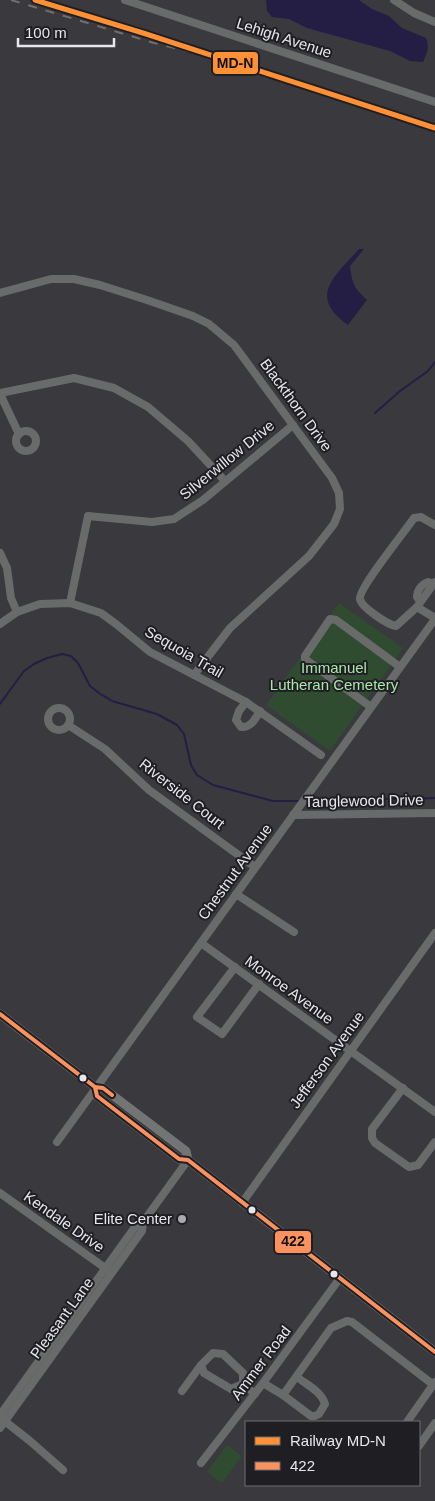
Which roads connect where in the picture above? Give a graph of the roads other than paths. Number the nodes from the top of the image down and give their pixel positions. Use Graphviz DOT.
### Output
graph roads {
  1 [pos="125,0"];
  2 [pos="394,0"];
  3 [pos="435,22"];
  4 [pos="434,99"];
  5 [pos="0,293"];
  6 [pos="0,394"];
  7 [pos="293,425"];
  8 [pos="18,434"];
  9 [pos="225,480"];
  10 [pos="435,525"];
  11 [pos="0,552"];
  12 [pos="434,583"];
  13 [pos="70,603"];
  14 [pos="419,604"];
  15 [pos="18,612"];
  16 [pos="435,619"];
  17 [pos="0,624"];
  18 [pos="400,667"];
  19 [pos="194,675"];
  20 [pos="246,702"];
  21 [pos="371,707"];
  22 [pos="260,711"];
  23 [pos="68,725"];
  24 [pos="320,755"];
  25 [pos="435,813"];
  26 [pos="293,816"];
  27 [pos="255,867"];
  28 [pos="236,894"];
  29 [pos="294,932"];
  30 [pos="435,933"];
  31 [pos="201,943"];
  32 [pos="234,967"];
  33 [pos="258,984"];
  34 [pos="0,1014"];
  35 [pos="350,1051"];
  36 [pos="95,1087"];
  37 [pos="403,1088"];
  38 [pos="435,1112"];
  39 [pos="57,1142"];
  40 [pos="435,1142"];
  41 [pos="188,1160"];
  42 [pos="0,1193"];
  43 [pos="242,1202"];
  44 [pos="109,1270"];
  45 [pos="340,1278"];
  46 [pos="435,1352"];
  47 [pos="202,1365"];
  48 [pos="297,1377"];
  49 [pos="263,1383"];
  50 [pos="243,1384"];
  51 [pos="434,1385"];
  52 [pos="182,1391"];
  53 [pos="255,1394"];
  54 [pos="283,1395"];
  55 [pos="1,1421"];
  56 [pos="408,1421"];
  57 [pos="435,1423"];
  58 [pos="420,1445"];
  59 [pos="201,1463"];
  60 [pos="63,1470"];
  1 -- 4 [label="street, Lehigh Avenue"];
  2 -- 3 [label="street"];
  5 -- 7 [label="street, Blackthorn Drive"];
  6 -- 8 [label="street"];
  6 -- 9 [label="street"];
  7 -- 9 [label="street, Silverwillow Drive"];
  7 -- 19 [label="street, Blackthorn Drive"];
  9 -- 13 [label="street, Silverwillow Drive"];
  10 -- 14 [label="street"];
  11 -- 15 [label="street"];
  12 -- 14 [label="street"];
  13 -- 15 [label="street, Sequoia Trail"];
  13 -- 19 [label="street, Sequoia Trail"];
  14 -- 16 [label="street"];
  15 -- 17 [label="street, Sequoia Trail"];
  16 -- 18 [label="street, Chestnut Avenue"];
  18 -- 21 [label="street, Chestnut Avenue"];
  18 -- 21 [label="street"];
  19 -- 20 [label="street, Sequoia Trail"];
  20 -- 22 [label="street, Sequoia Trail"];
  20 -- 22 [label="street"];
  21 -- 26 [label="street, Chestnut Avenue"];
  22 -- 24 [label="street, Sequoia Trail"];
  23 -- 27 [label="street, Riverside Court"];
  25 -- 26 [label="street, Tanglewood Drive"];
  26 -- 27 [label="street, Chestnut Avenue"];
  27 -- 28 [label="street, Chestnut Avenue"];
  28 -- 29 [label="street"];
  28 -- 31 [label="street, Chestnut Avenue"];
  30 -- 35 [label="street, Jefferson Avenue"];
  31 -- 32 [label="street, Monroe Avenue"];
  31 -- 36 [label="street, Chestnut Avenue"];
  32 -- 33 [label="street, Monroe Avenue"];
  32 -- 33 [label="street"];
  33 -- 35 [label="street, Monroe Avenue"];
  34 -- 36 [label="main road"];
  35 -- 37 [label="street, Monroe Avenue"];
  35 -- 43 [label="street, Jefferson Avenue"];
  36 -- 39 [label="street, Chestnut Avenue"];
  36 -- 41 [label="main road"];
  37 -- 38 [label="street, Monroe Avenue"];
  37 -- 40 [label="street"];
  41 -- 43 [label="main road"];
  41 -- 44 [label="street, Pleasant Lane"];
  42 -- 44 [label="street, Kendale Drive"];
  43 -- 45 [label="main road"];
  44 -- 55 [label="street, Pleasant Lane"];
  45 -- 46 [label="main road"];
  45 -- 49 [label="street, Ammer Road"];
  47 -- 50 [label="street"];
  47 -- 50 [label="street"];
  47 -- 52 [label="street"];
  48 -- 51 [label="street"];
  48 -- 54 [label="street"];
  48 -- 54 [label="street"];
  49 -- 53 [label="street, Ammer Road"];
  49 -- 54 [label="street"];
  50 -- 53 [label="street"];
  51 -- 56 [label="street"];
  53 -- 59 [label="street, Ammer Road"];
  55 -- 60 [label="street"];
  57 -- 58 [label="street"];
}
